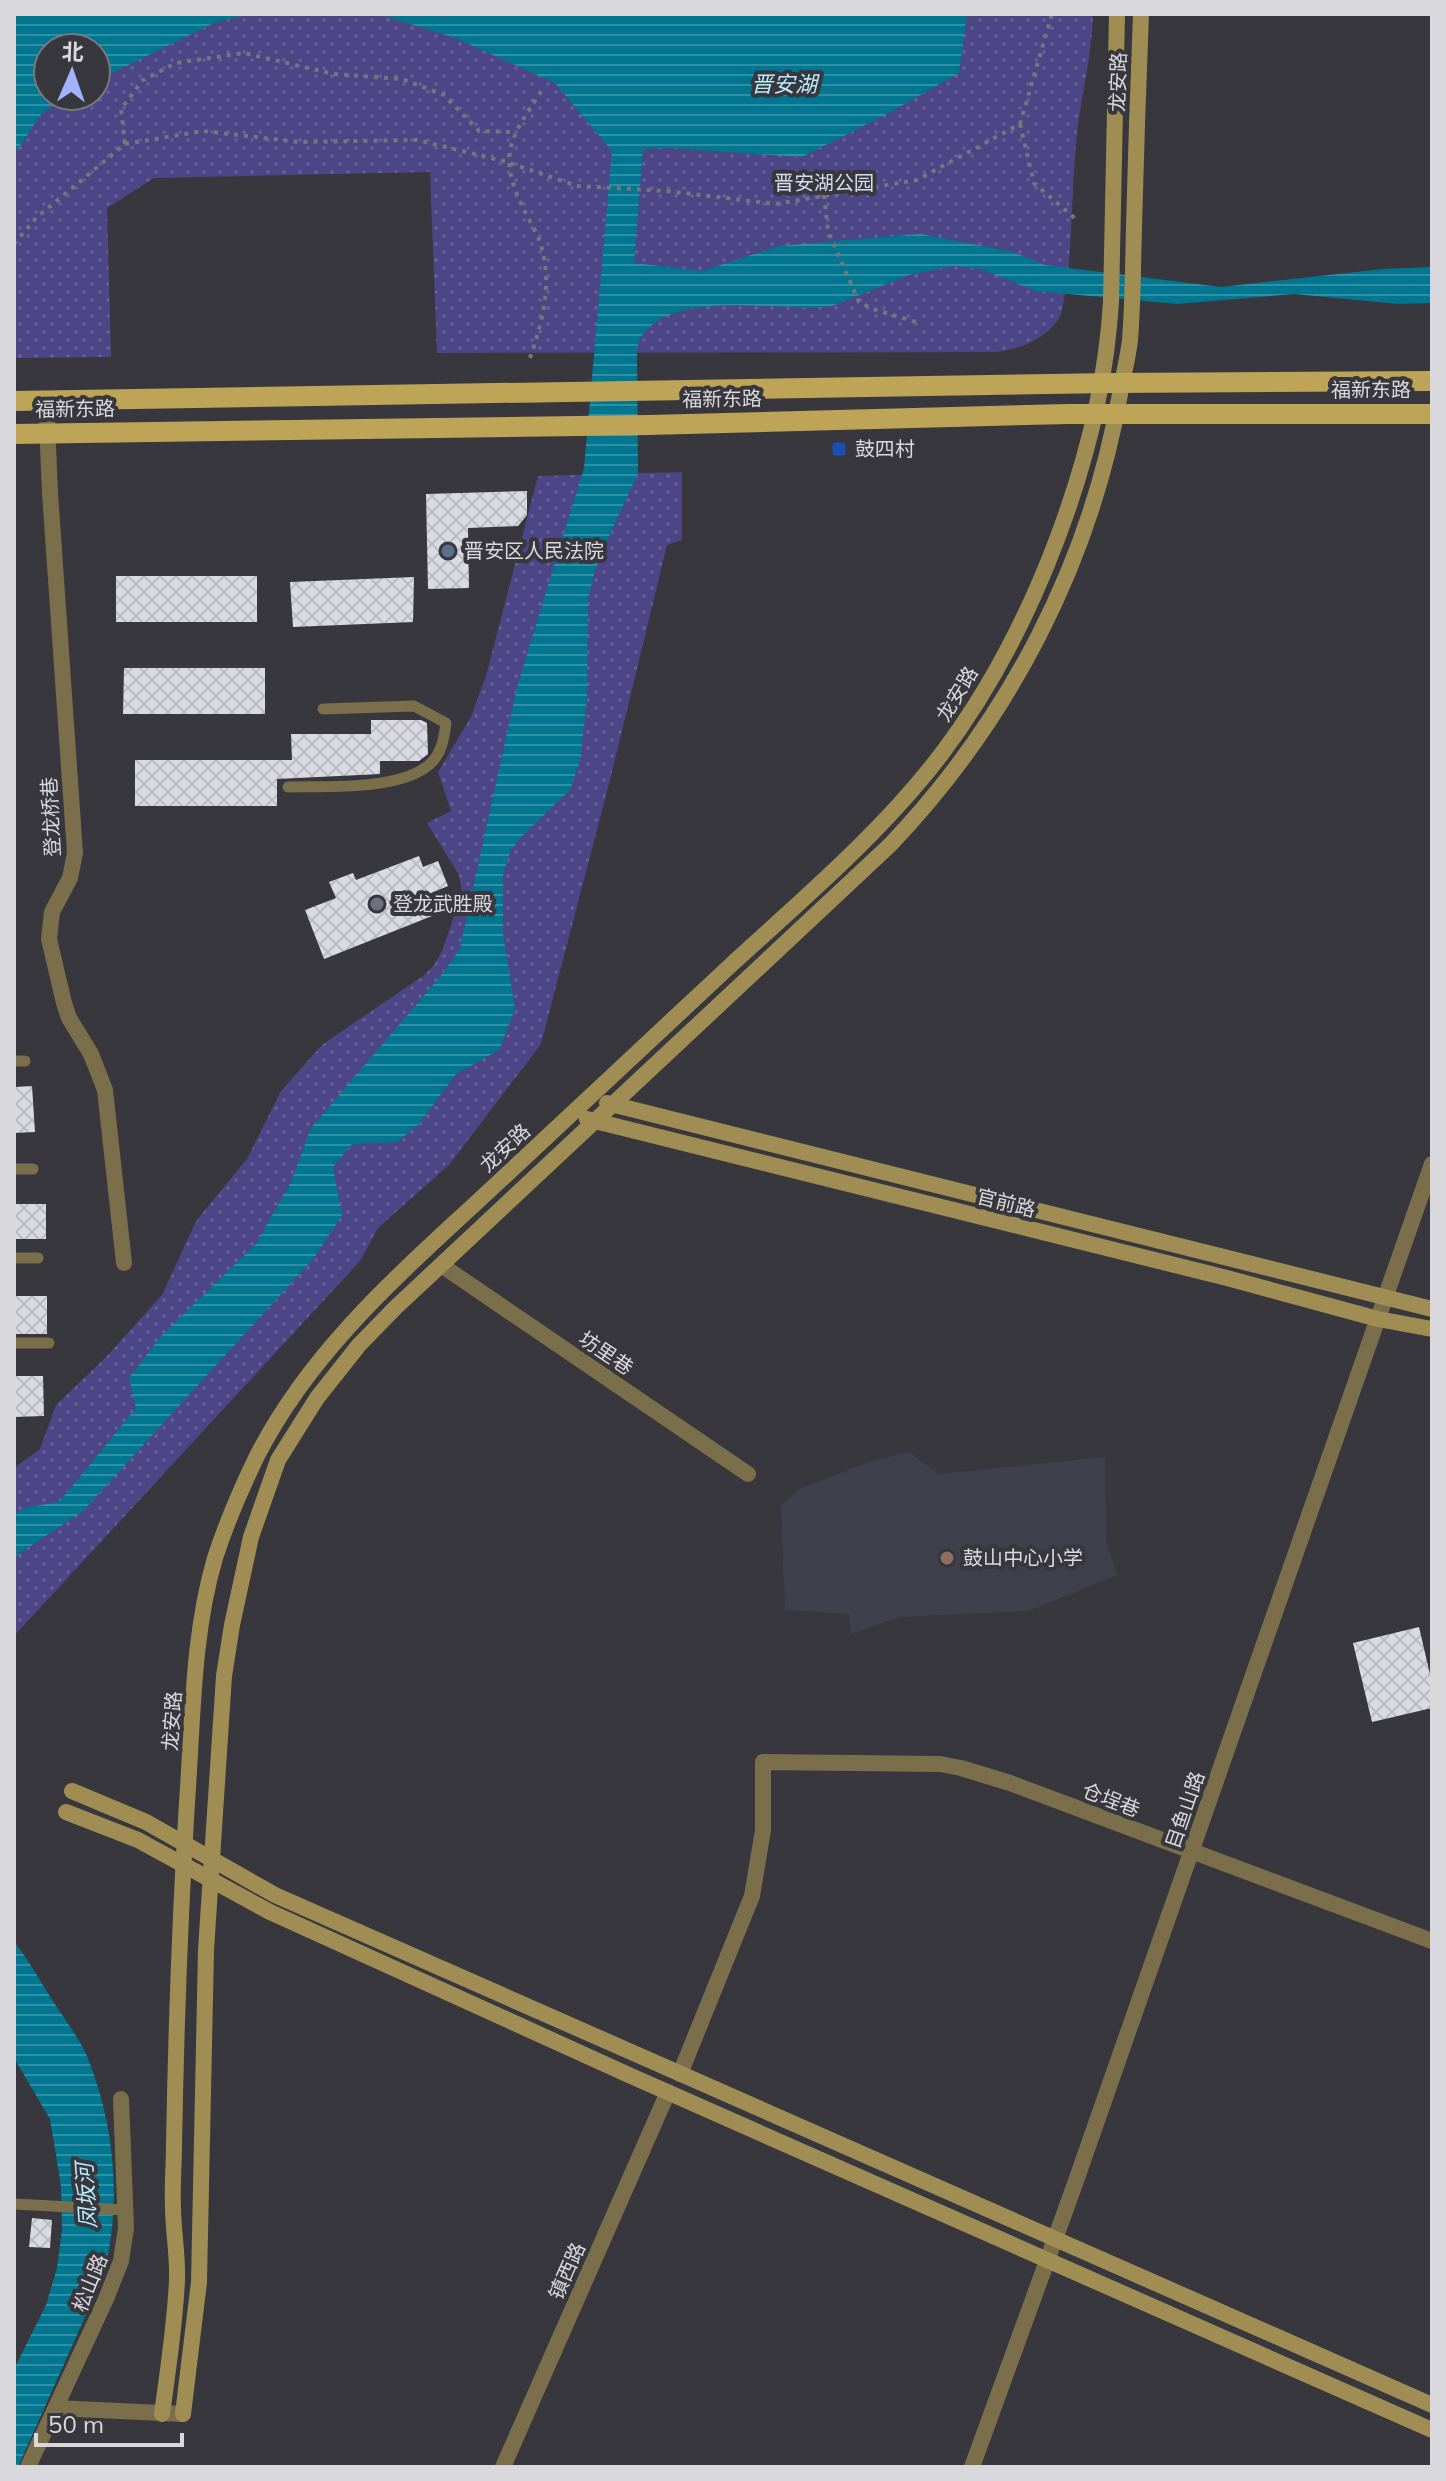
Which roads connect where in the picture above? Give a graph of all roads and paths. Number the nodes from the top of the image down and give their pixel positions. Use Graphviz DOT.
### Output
graph roads {
  1 [pos="1052,14"];
  2 [pos="1117,14"];
  3 [pos="1141,14"];
  4 [pos="541,92"];
  5 [pos="1020,124"];
  6 [pos="514,132"];
  7 [pos="125,144"];
  8 [pos="507,162"];
  9 [pos="824,195"];
  10 [pos="1078,221"];
  11 [pos="14,244"];
  12 [pos="919,323"];
  13 [pos="530,358"];
  14 [pos="1432,381"];
  15 [pos="1101,383"];
  16 [pos="1122,383"];
  17 [pos="46,400"];
  18 [pos="14,401"];
  19 [pos="1432,414"];
  20 [pos="1094,415"];
  21 [pos="1116,415"];
  22 [pos="48,433"];
  23 [pos="14,434"];
  24 [pos="323,709"];
  25 [pos="288,787"];
  26 [pos="587,1098"];
  27 [pos="612,1104"];
  28 [pos="570,1115"];
  29 [pos="594,1121"];
  30 [pos="1432,1164"];
  31 [pos="14,1169"];
  32 [pos="33,1169"];
  33 [pos="14,1258"];
  34 [pos="38,1258"];
  35 [pos="124,1263"];
  36 [pos="441,1265"];
  37 [pos="1384,1299"];
  38 [pos="1432,1309"];
  39 [pos="1378,1319"];
  40 [pos="1432,1329"];
  41 [pos="14,1343"];
  42 [pos="49,1343"];
  43 [pos="748,1474"];
  44 [pos="72,1791"];
  45 [pos="66,1812"];
  46 [pos="184,1844"];
  47 [pos="1191,1852"];
  48 [pos="211,1859"];
  49 [pos="183,1864"];
  50 [pos="210,1879"];
  51 [pos="1432,1941"];
  52 [pos="680,2074"];
  53 [pos="668,2092"];
  54 [pos="121,2099"];
  55 [pos="14,2207"];
  56 [pos="125,2210"];
  57 [pos="1055,2240"];
  58 [pos="1047,2259"];
  59 [pos="1432,2405"];
  60 [pos="56,2408"];
  61 [pos="162,2414"];
  62 [pos="183,2414"];
  63 [pos="1432,2430"];
  64 [pos="28,2467"];
  65 [pos="503,2467"];
  66 [pos="972,2467"];
  1 -- 5 [label="path"];
  2 -- 15 [label="main road, 龙安路"];
  3 -- 16 [label="main road, 龙安路"];
  4 -- 6 [label="path"];
  5 -- 9 [label="path"];
  5 -- 10 [label="path"];
  6 -- 7 [label="path"];
  6 -- 8 [label="path"];
  7 -- 8 [label="path"];
  7 -- 11 [label="path"];
  8 -- 9 [label="path"];
  8 -- 13 [label="path"];
  9 -- 12 [label="path"];
  14 -- 16 [label="main road, 福新东路"];
  15 -- 16 [label="main road, 福新东路"];
  15 -- 17 [label="main road, 福新东路"];
  15 -- 20 [label="main road, 龙安路"];
  16 -- 21 [label="main road, 龙安路"];
  17 -- 18 [label="main road, 福新东路"];
  17 -- 22 [label="street, 登龙桥巷"];
  19 -- 21 [label="main road, 福新东路"];
  20 -- 21 [label="main road, 福新东路"];
  20 -- 22 [label="main road, 福新东路"];
  20 -- 26 [label="main road, 龙安路"];
  21 -- 27 [label="main road, 龙安路"];
  22 -- 23 [label="main road, 福新东路"];
  22 -- 35 [label="street, 登龙桥巷"];
  24 -- 25 [label="lane"];
  26 -- 27 [label="main road, 官前路"];
  26 -- 28 [label="main road, 龙安路"];
  27 -- 29 [label="main road, 龙安路"];
  27 -- 37 [label="main road, 官前路"];
  28 -- 29 [label="main road, 官前路"];
  28 -- 46 [label="main road, 龙安路"];
  29 -- 36 [label="main road, 龙安路"];
  29 -- 39 [label="main road, 官前路"];
  30 -- 37 [label="street, 目鱼山路"];
  31 -- 32 [label="lane"];
  33 -- 34 [label="lane"];
  36 -- 43 [label="street, 坊里巷"];
  36 -- 48 [label="main road, 龙安路"];
  37 -- 38 [label="main road, 官前路"];
  37 -- 39 [label="street, 目鱼山路"];
  39 -- 40 [label="main road, 官前路"];
  39 -- 47 [label="street, 目鱼山路"];
  41 -- 42 [label="lane"];
  44 -- 46 [label="main road"];
  45 -- 49 [label="main road"];
  46 -- 48 [label="main road"];
  46 -- 49 [label="main road, 龙安路"];
  47 -- 51 [label="street, 仓埕巷"];
  47 -- 52 [label="street, 仓埕巷"];
  47 -- 57 [label="street, 目鱼山路"];
  48 -- 50 [label="main road, 龙安路"];
  48 -- 52 [label="main road"];
  49 -- 50 [label="main road"];
  49 -- 61 [label="main road, 龙安路"];
  50 -- 53 [label="main road"];
  50 -- 62 [label="main road, 龙安路"];
  52 -- 57 [label="main road"];
  53 -- 58 [label="main road"];
  53 -- 65 [label="street, 镇西路"];
  54 -- 56 [label="street, 松山路"];
  55 -- 56 [label="lane"];
  56 -- 60 [label="street, 松山路"];
  57 -- 58 [label="street, 目鱼山路"];
  57 -- 59 [label="main road"];
  58 -- 63 [label="main road"];
  58 -- 66 [label="street, 目鱼山路"];
  60 -- 61 [label="street"];
  60 -- 64 [label="street, 松山路"];
  61 -- 62 [label="street"];
}
